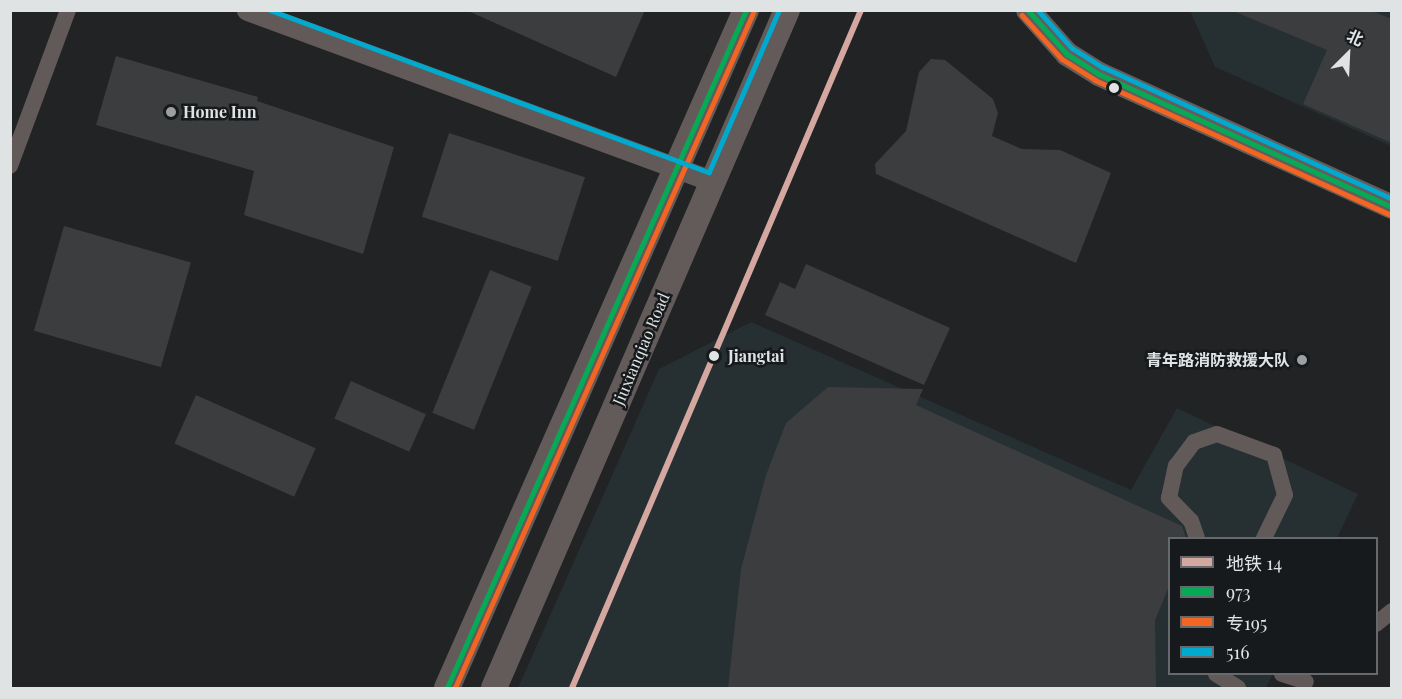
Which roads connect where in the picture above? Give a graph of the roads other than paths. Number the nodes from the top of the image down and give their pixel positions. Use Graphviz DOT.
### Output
graph roads {
  1 [pos="68,10"];
  2 [pos="247,10"];
  3 [pos="746,10"];
  4 [pos="787,10"];
  5 [pos="1028,10"];
  6 [pos="10,166"];
  7 [pos="677,167"];
  8 [pos="713,181"];
  9 [pos="1392,207"];
  10 [pos="1197,537"];
  11 [pos="1264,537"];
  12 [pos="1392,611"];
  13 [pos="1378,623"];
  14 [pos="1218,675"];
  15 [pos="1285,675"];
  16 [pos="1306,681"];
  17 [pos="447,688"];
  18 [pos="494,688"];
  19 [pos="1238,688"];
  1 -- 6 [label="street"];
  2 -- 7 [label="street"];
  3 -- 7 [label="main road"];
  4 -- 8 [label="main road, Jiuxianqiao Road"];
  5 -- 9 [label="main road"];
  7 -- 8 [label="street"];
  7 -- 17 [label="main road"];
  8 -- 18 [label="main road, Jiuxianqiao Road"];
  10 -- 11 [label="street"];
  12 -- 13 [label="street"];
  14 -- 19 [label="street"];
  15 -- 16 [label="street"];
}
